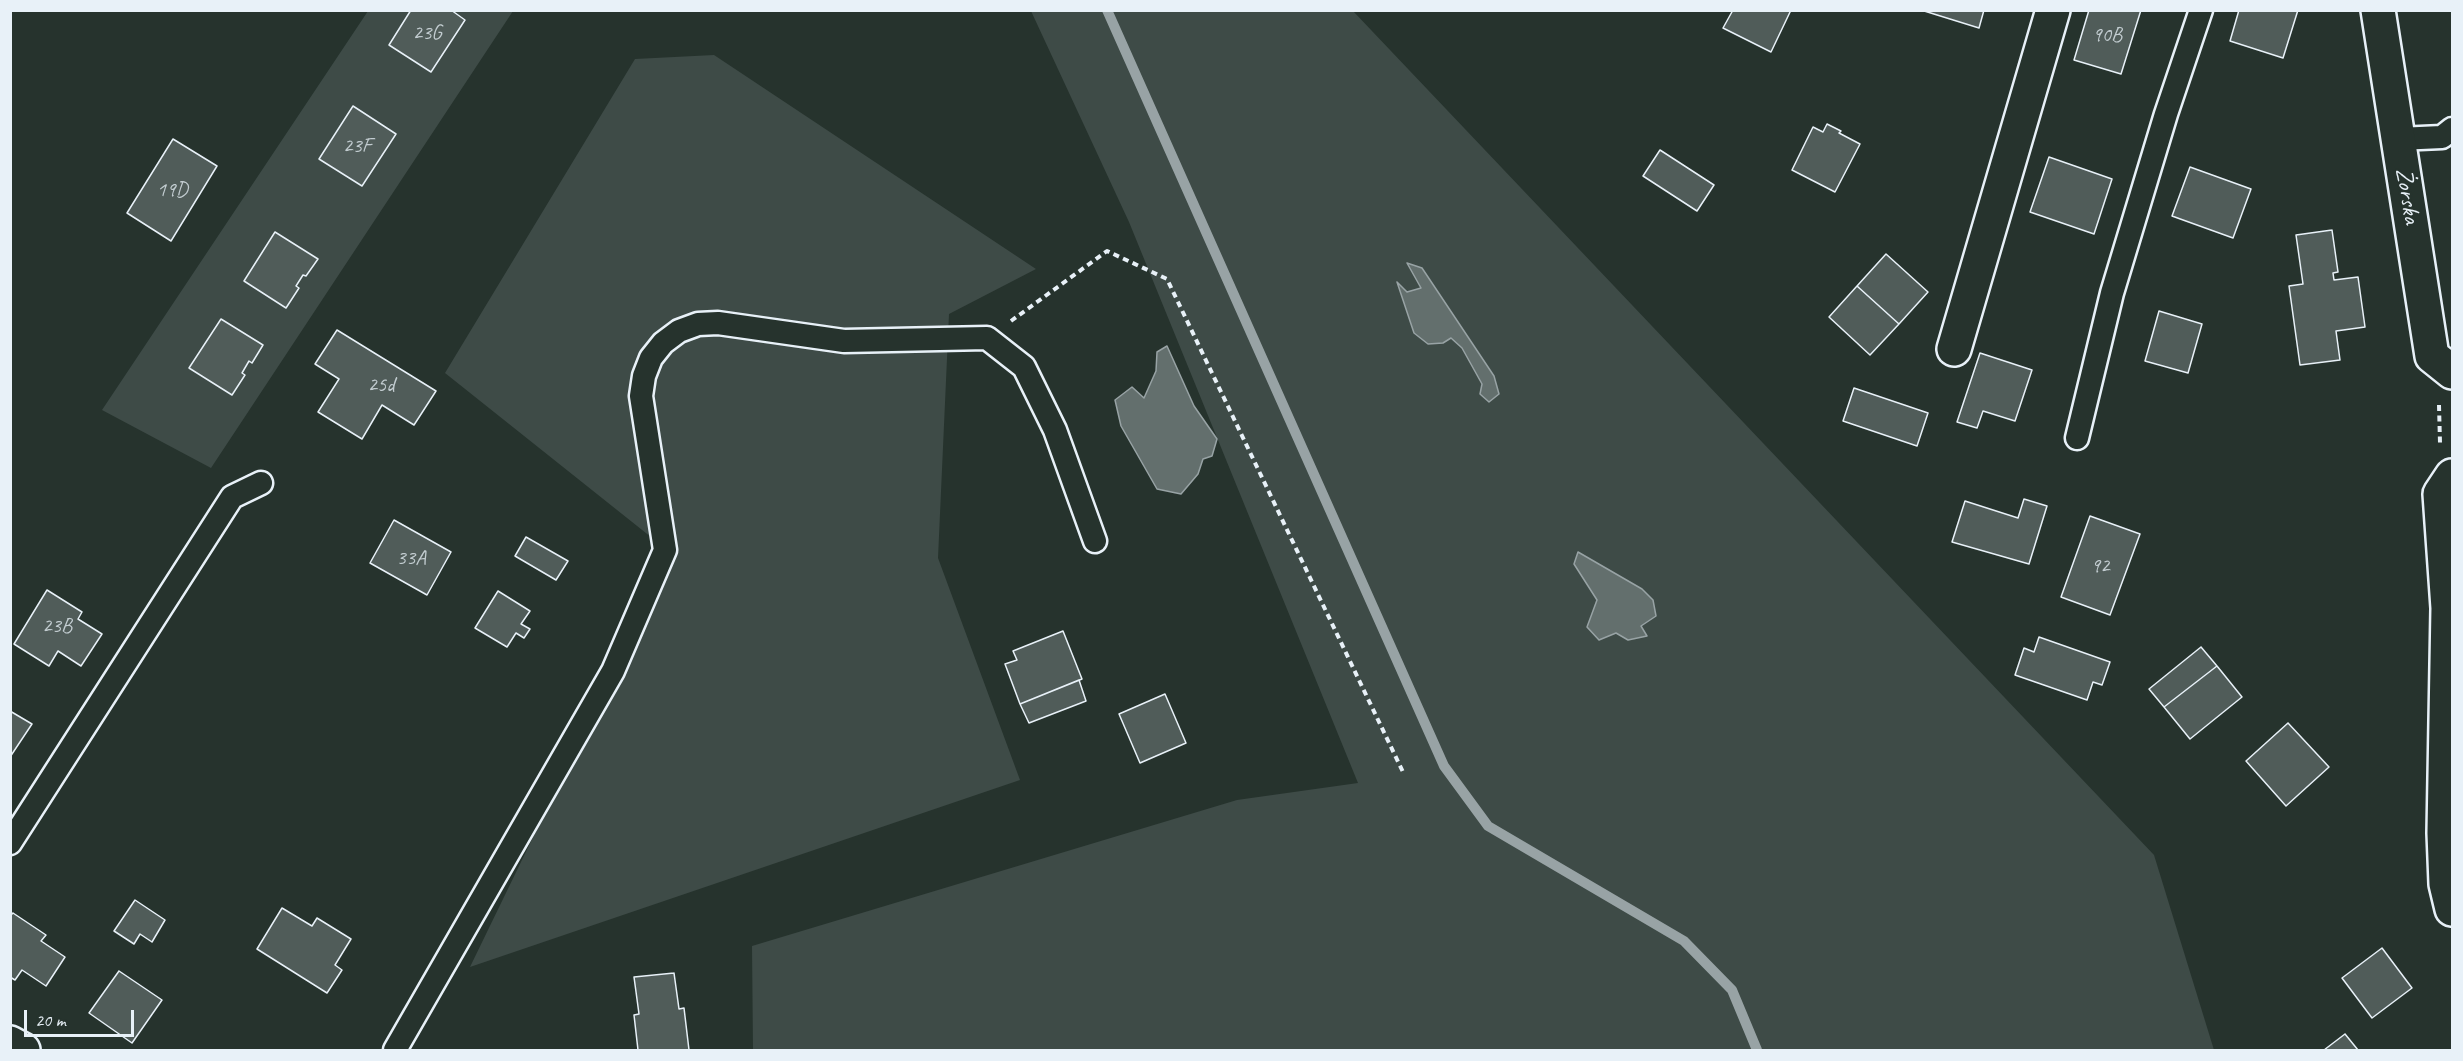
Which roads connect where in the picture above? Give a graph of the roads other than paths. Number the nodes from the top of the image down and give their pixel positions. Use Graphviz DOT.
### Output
graph roads {
  1 [pos="2053,10"];
  2 [pos="2200,10"];
  3 [pos="2378,10"];
  4 [pos="2452,129"];
  5 [pos="2398,139"];
  6 [pos="1954,349"];
  7 [pos="2442,364"];
  8 [pos="2077,438"];
  9 [pos="261,483"];
  10 [pos="2446,485"];
  11 [pos="1095,541"];
  12 [pos="2450,608"];
  13 [pos="2448,833"];
  14 [pos="10,843"];
  15 [pos="2452,909"];
  16 [pos="10,1043"];
  17 [pos="22,1050"];
  18 [pos="395,1050"];
  1 -- 6 [label="street"];
  2 -- 8 [label="lane"];
  3 -- 5 [label="street, Żorska"];
  4 -- 5 [label="lane"];
  5 -- 7 [label="street, Żorska"];
  9 -- 14 [label="lane"];
  10 -- 12 [label="street"];
  11 -- 18 [label="lane"];
  12 -- 13 [label="street"];
  13 -- 15 [label="street"];
  16 -- 17 [label="street"];
}
